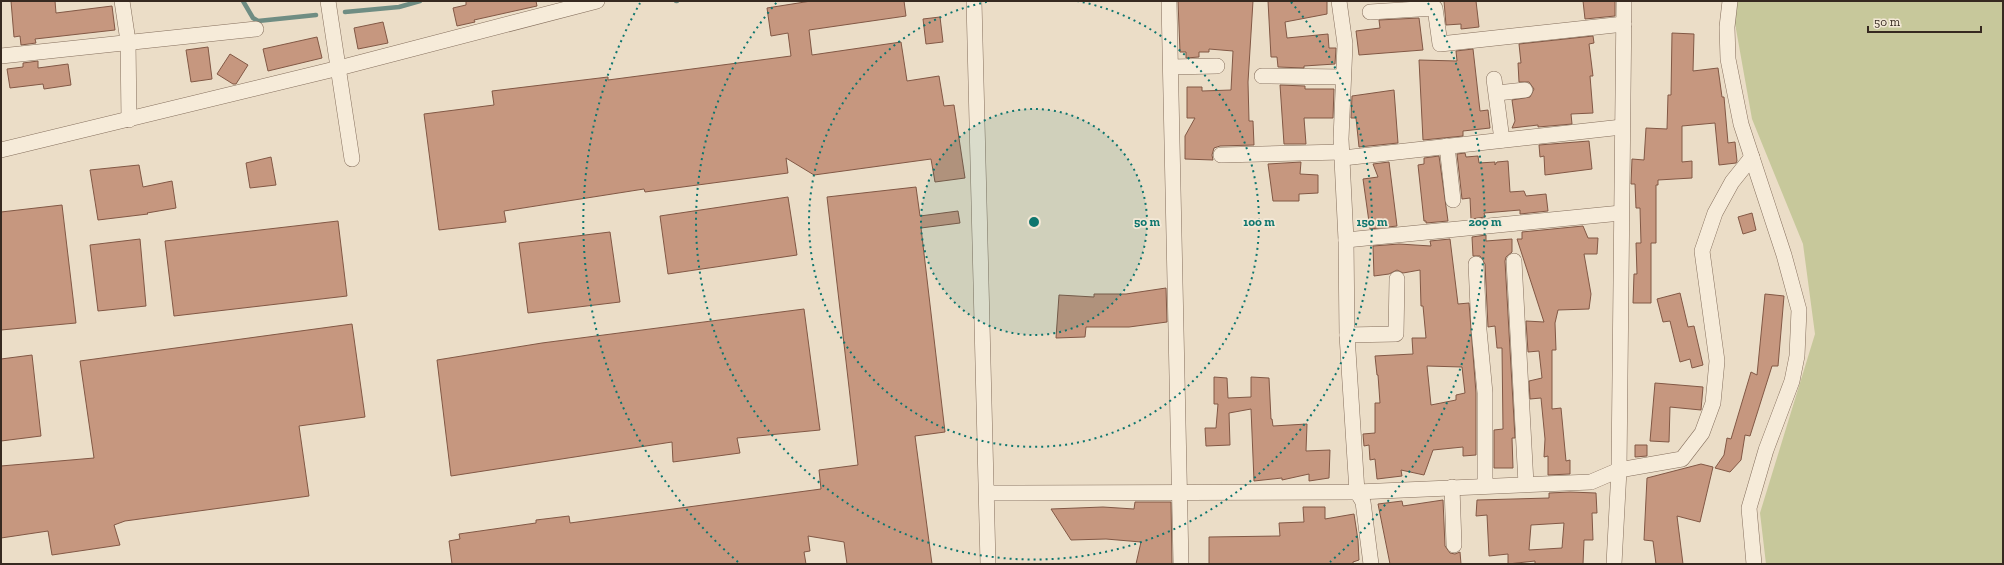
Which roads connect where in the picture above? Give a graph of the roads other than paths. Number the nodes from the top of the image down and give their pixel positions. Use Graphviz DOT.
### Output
graph roads {
  1 [pos="122,1"];
  2 [pos="328,1"];
  3 [pos="596,1"];
  4 [pos="974,1"];
  5 [pos="1169,1"];
  6 [pos="1339,1"];
  7 [pos="1624,1"];
  8 [pos="1730,1"];
  9 [pos="1370,12"];
  10 [pos="1624,24"];
  11 [pos="256,29"];
  12 [pos="128,41"];
  13 [pos="1,56"];
  14 [pos="1217,66"];
  15 [pos="1171,67"];
  16 [pos="339,68"];
  17 [pos="1262,76"];
  18 [pos="1343,77"];
  19 [pos="1525,90"];
  20 [pos="128,120"];
  21 [pos="1622,127"];
  22 [pos="1502,140"];
  23 [pos="1447,146"];
  24 [pos="1,150"];
  25 [pos="1221,155"];
  26 [pos="1342,155"];
  27 [pos="1752,157"];
  28 [pos="352,159"];
  29 [pos="1453,200"];
  30 [pos="1621,213"];
  31 [pos="1346,240"];
  32 [pos="1514,261"];
  33 [pos="1476,264"];
  34 [pos="1397,279"];
  35 [pos="1347,335"];
  36 [pos="1619,470"];
  37 [pos="1526,484"];
  38 [pos="1485,486"];
  39 [pos="1452,487"];
  40 [pos="1180,492"];
  41 [pos="1357,492"];
  42 [pos="987,494"];
  43 [pos="1454,545"];
  44 [pos="988,564"];
  45 [pos="1181,564"];
  46 [pos="1371,564"];
  47 [pos="1614,564"];
  48 [pos="1754,564"];
  1 -- 12 [label="street"];
  2 -- 16 [label="street"];
  3 -- 16 [label="street"];
  4 -- 42 [label="street"];
  5 -- 15 [label="street"];
  6 -- 18 [label="street"];
  7 -- 10 [label="street"];
  8 -- 27 [label="street"];
  9 -- 10 [label="street"];
  10 -- 21 [label="street"];
  11 -- 12 [label="street"];
  12 -- 13 [label="street"];
  12 -- 20 [label="street"];
  14 -- 15 [label="street"];
  15 -- 40 [label="street"];
  16 -- 20 [label="street"];
  16 -- 28 [label="street"];
  17 -- 18 [label="street"];
  18 -- 26 [label="street"];
  19 -- 22 [label="street"];
  20 -- 24 [label="street"];
  21 -- 22 [label="street"];
  21 -- 30 [label="street"];
  22 -- 23 [label="street"];
  23 -- 26 [label="street"];
  23 -- 29 [label="street"];
  25 -- 26 [label="street"];
  26 -- 31 [label="street"];
  27 -- 36 [label="street"];
  27 -- 48 [label="street"];
  30 -- 31 [label="street"];
  30 -- 36 [label="street"];
  31 -- 35 [label="street"];
  32 -- 37 [label="street"];
  33 -- 38 [label="street"];
  34 -- 35 [label="street"];
  35 -- 41 [label="street"];
  36 -- 37 [label="street"];
  36 -- 47 [label="street"];
  37 -- 38 [label="street"];
  38 -- 39 [label="street"];
  39 -- 41 [label="street"];
  39 -- 43 [label="street"];
  40 -- 41 [label="street"];
  40 -- 42 [label="street"];
  40 -- 45 [label="street"];
  41 -- 46 [label="street"];
  42 -- 44 [label="street"];
}
